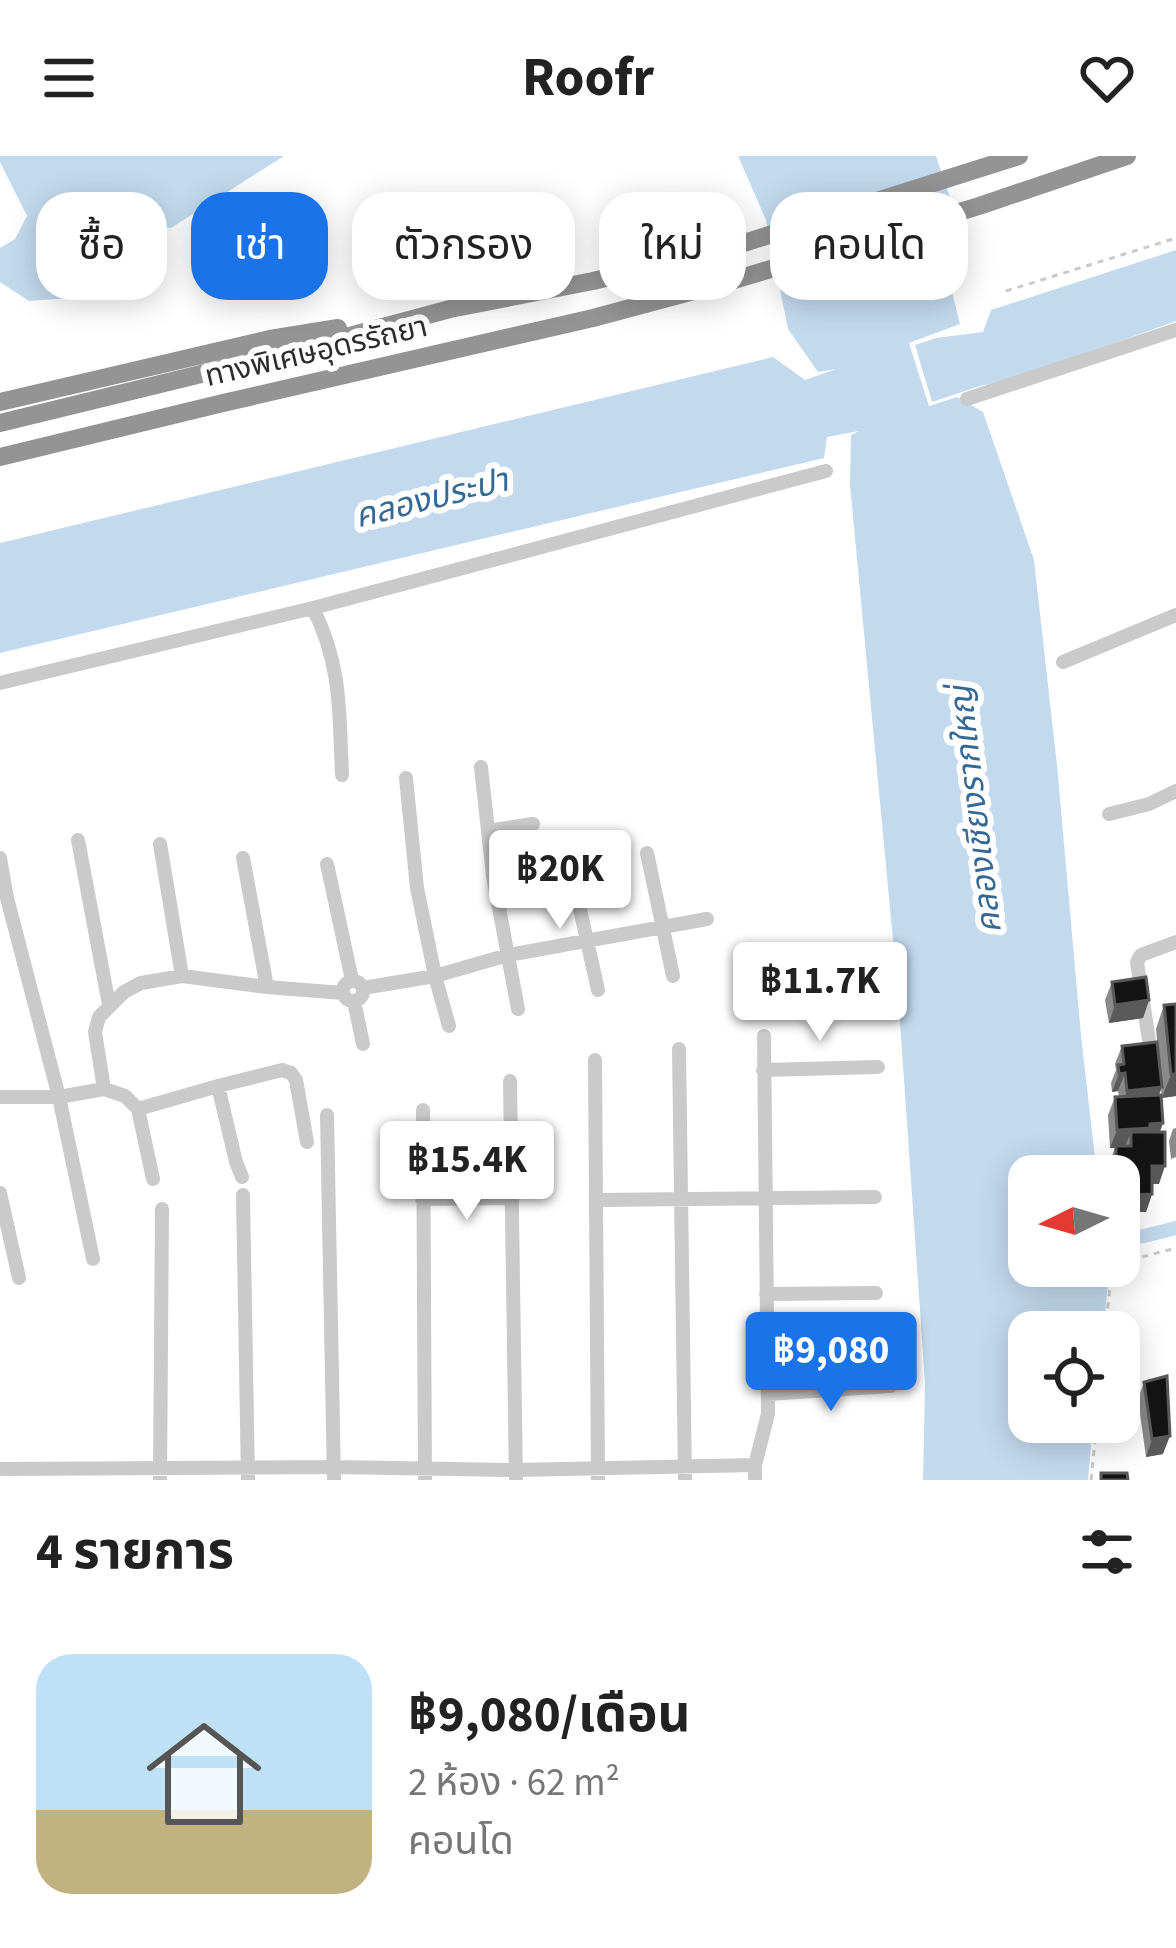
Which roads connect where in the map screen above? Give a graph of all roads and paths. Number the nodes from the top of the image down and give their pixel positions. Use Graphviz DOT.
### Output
graph roads {
  1 [pos="1019,156"];
  2 [pos="1127,156"];
  3 [pos="1176,238"];
  4 [pos="1006,291"];
  5 [pos="449,308"];
  6 [pos="1176,329"];
  7 [pos="967,399"];
  8 [pos="0,402"];
  9 [pos="0,423"];
  10 [pos="0,457"];
  11 [pos="826,471"];
  12 [pos="313,608"];
  13 [pos="1176,615"];
  14 [pos="1063,662"];
  15 [pos="0,683"];
  16 [pos="481,766"];
  17 [pos="342,776"];
  18 [pos="406,778"];
  19 [pos="1176,791"];
  20 [pos="1109,814"];
  21 [pos="532,824"];
  22 [pos="488,831"];
  23 [pos="78,840"];
  24 [pos="160,844"];
  25 [pos="647,853"];
  26 [pos="0,858"];
  27 [pos="243,858"];
  28 [pos="569,863"];
  29 [pos="327,864"];
  30 [pos="4,899"];
  31 [pos="706,919"];
  32 [pos="661,927"];
  33 [pos="587,941"];
  34 [pos="1176,944"];
  35 [pos="508,956"];
  36 [pos="182,976"];
  37 [pos="434,976"];
  38 [pos="674,976"];
  39 [pos="267,987"];
  40 [pos="598,990"];
  41 [pos="353,991"];
  42 [pos="109,1005"];
  43 [pos="518,1009"];
  44 [pos="449,1026"];
  45 [pos="764,1036"];
  46 [pos="363,1044"];
  47 [pos="680,1049"];
  48 [pos="595,1060"];
  49 [pos="878,1067"];
  50 [pos="1153,1069"];
  51 [pos="763,1070"];
  52 [pos="510,1082"];
  53 [pos="218,1085"];
  54 [pos="104,1089"];
  55 [pos="0,1097"];
  56 [pos="59,1097"];
  57 [pos="138,1109"];
  58 [pos="423,1110"];
  59 [pos="327,1115"];
  60 [pos="307,1142"];
  61 [pos="242,1177"];
  62 [pos="153,1179"];
  63 [pos="0,1193"];
  64 [pos="243,1195"];
  65 [pos="874,1197"];
  66 [pos="512,1198"];
  67 [pos="422,1199"];
  68 [pos="764,1199"];
  69 [pos="597,1200"];
  70 [pos="681,1200"];
  71 [pos="162,1209"];
  72 [pos="1176,1248"];
  73 [pos="1140,1258"];
  74 [pos="94,1259"];
  75 [pos="19,1278"];
  76 [pos="876,1293"];
  77 [pos="766,1294"];
  78 [pos="891,1386"];
  79 [pos="768,1394"];
  80 [pos="1094,1443"];
  81 [pos="0,1469"];
  82 [pos="755,1472"];
  83 [pos="334,1473"];
  84 [pos="685,1473"];
  85 [pos="160,1474"];
  86 [pos="248,1474"];
  87 [pos="424,1474"];
  88 [pos="598,1474"];
  89 [pos="516,1475"];
  90 [pos="1091,1480"];
  1 -- 5 [label="highway, ทางพิเศษอุดรรัถยา"];
  2 -- 10 [label="highway, ทางพิเศษอุดรรัถยา"];
  3 -- 4 [label="path"];
  5 -- 8 [label="highway"];
  5 -- 9 [label="highway, ทางพิเศษอุดรรัถยา"];
  6 -- 7 [label="street"];
  11 -- 12 [label="street"];
  12 -- 15 [label="street"];
  12 -- 17 [label="street"];
  13 -- 14 [label="street"];
  16 -- 22 [label="street"];
  18 -- 37 [label="street"];
  19 -- 20 [label="street"];
  21 -- 22 [label="street"];
  22 -- 35 [label="street"];
  23 -- 42 [label="street"];
  24 -- 36 [label="street"];
  25 -- 32 [label="street"];
  26 -- 30 [label="street"];
  27 -- 39 [label="street"];
  28 -- 33 [label="street"];
  29 -- 41 [label="street"];
  30 -- 56 [label="street"];
  31 -- 32 [label="street"];
  32 -- 33 [label="street"];
  32 -- 38 [label="street"];
  33 -- 35 [label="street"];
  33 -- 40 [label="street"];
  34 -- 50 [label="street"];
  35 -- 37 [label="street"];
  35 -- 43 [label="street"];
  36 -- 39 [label="street"];
  36 -- 42 [label="street"];
  37 -- 41 [label="street"];
  37 -- 44 [label="street"];
  39 -- 41 [label="street"];
  41 -- 46 [label="street"];
  42 -- 54 [label="street"];
  45 -- 51 [label="street"];
  47 -- 70 [label="street"];
  48 -- 69 [label="street"];
  49 -- 51 [label="street"];
  51 -- 68 [label="street"];
  52 -- 66 [label="street"];
  53 -- 57 [label="street"];
  53 -- 60 [label="street"];
  53 -- 61 [label="street"];
  54 -- 56 [label="street"];
  54 -- 57 [label="street"];
  55 -- 56 [label="street"];
  56 -- 74 [label="street"];
  57 -- 62 [label="street"];
  58 -- 67 [label="street"];
  59 -- 83 [label="street"];
  63 -- 75 [label="street"];
  64 -- 86 [label="street"];
  65 -- 68 [label="street"];
  66 -- 67 [label="street"];
  66 -- 89 [label="street"];
  67 -- 87 [label="street"];
  68 -- 70 [label="street"];
  68 -- 77 [label="street"];
  69 -- 70 [label="street"];
  69 -- 88 [label="street"];
  70 -- 84 [label="street"];
  71 -- 85 [label="street"];
  72 -- 73 [label="path"];
  76 -- 77 [label="street"];
  77 -- 79 [label="street"];
  78 -- 79 [label="street"];
  79 -- 82 [label="street"];
  80 -- 90 [label="path"];
  81 -- 85 [label="street"];
  82 -- 84 [label="street"];
  83 -- 86 [label="street"];
  83 -- 87 [label="street"];
  84 -- 88 [label="street"];
  85 -- 86 [label="street"];
  87 -- 89 [label="street"];
  88 -- 89 [label="street"];
}
